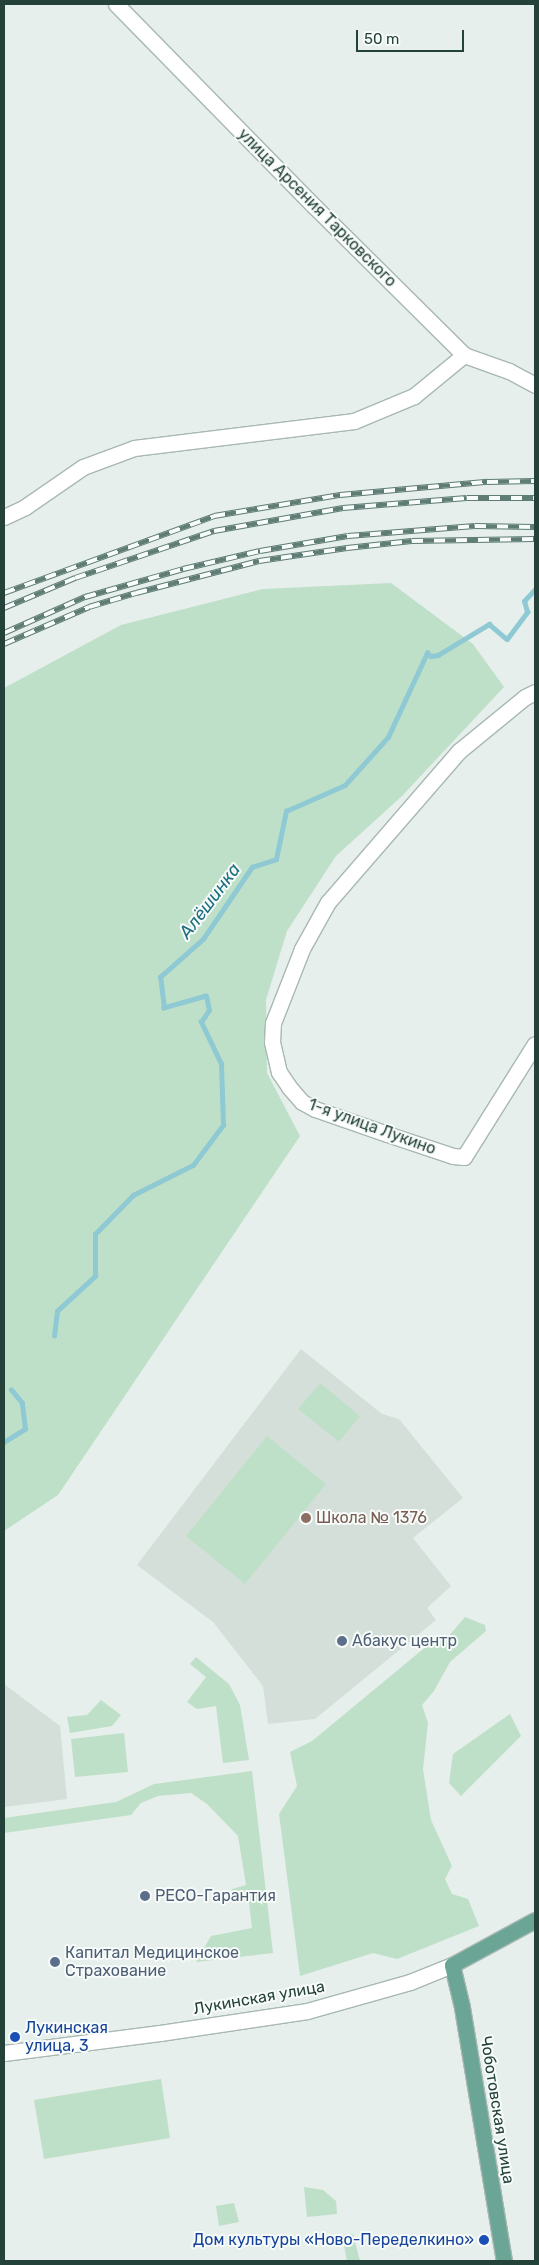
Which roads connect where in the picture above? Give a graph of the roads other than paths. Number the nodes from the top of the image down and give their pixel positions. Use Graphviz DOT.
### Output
graph roads {
  1 [pos="116,4"];
  2 [pos="464,355"];
  3 [pos="535,385"];
  4 [pos="4,517"];
  5 [pos="535,692"];
  6 [pos="535,1044"];
  7 [pos="535,1920"];
  8 [pos="452,1965"];
  9 [pos="4,2052"];
  10 [pos="504,2261"];
  1 -- 2 [label="street, улица Арсения Тарковского"];
  2 -- 3 [label="street, улица Арсения Тарковского"];
  2 -- 4 [label="street"];
  5 -- 6 [label="street, 1-я улица Лукино"];
  7 -- 8 [label="main road, Лукинская улица"];
  8 -- 9 [label="street, Лукинская улица"];
  8 -- 10 [label="main road, Чоботовская улица"];
}
